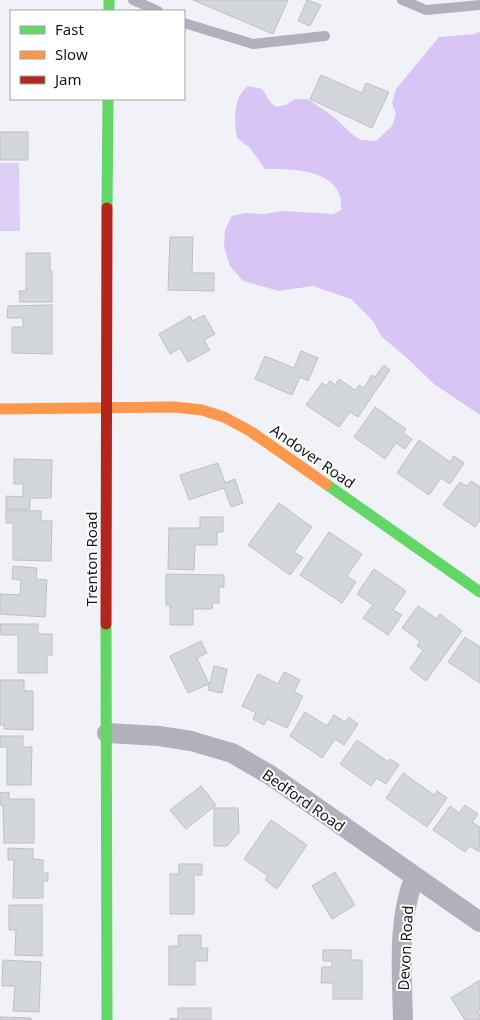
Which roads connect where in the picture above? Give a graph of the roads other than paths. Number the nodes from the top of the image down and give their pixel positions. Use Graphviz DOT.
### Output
graph roads {
  1 [pos="134,0"];
  2 [pos="402,0"];
  3 [pos="480,5"];
  4 [pos="156,10"];
  5 [pos="185,23"];
  6 [pos="325,36"];
  7 [pos="108,100"];
  8 [pos="106,408"];
  9 [pos="0,410"];
  10 [pos="480,592"];
  11 [pos="107,734"];
  12 [pos="414,877"];
  13 [pos="480,922"];
  14 [pos="107,1020"];
  15 [pos="402,1020"];
  1 -- 4 [label="lane"];
  2 -- 3 [label="lane"];
  5 -- 6 [label="lane"];
  7 -- 8 [label="main road, Trenton Road"];
  8 -- 9 [label="main road, Andover Road"];
  8 -- 10 [label="main road, Andover Road"];
  8 -- 11 [label="main road, Trenton Road"];
  11 -- 12 [label="street, Bedford Road"];
  11 -- 14 [label="main road, Trenton Road"];
  12 -- 13 [label="street, Bedford Road"];
  12 -- 15 [label="street, Devon Road"];
}
